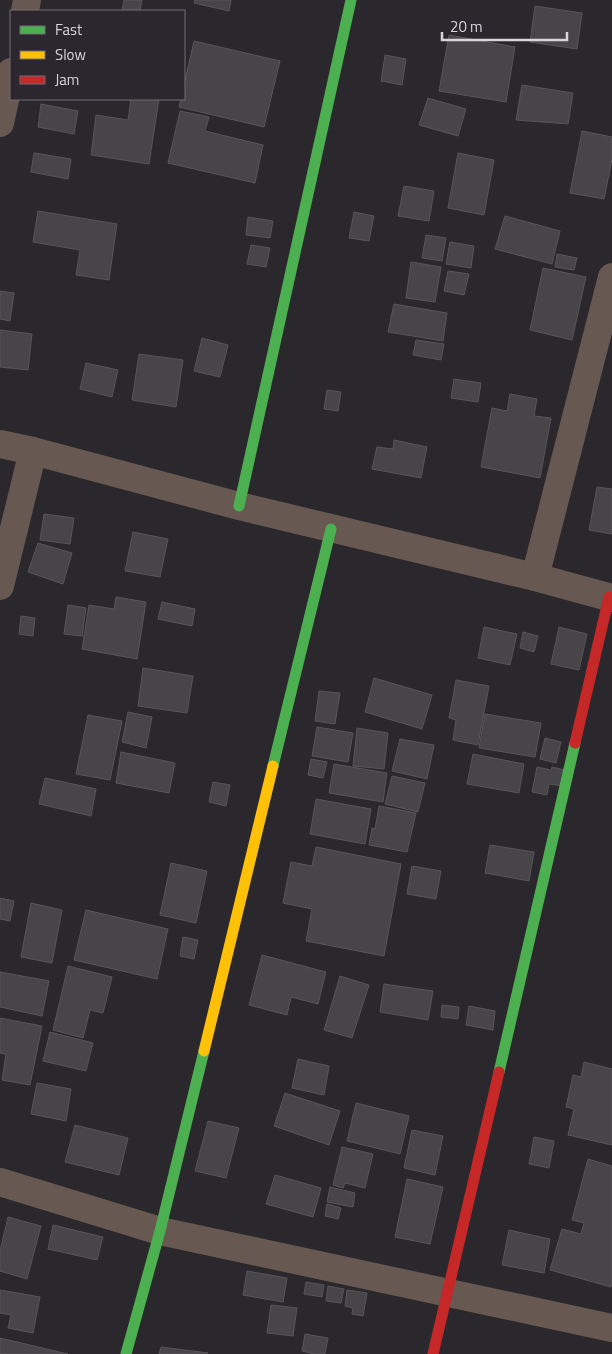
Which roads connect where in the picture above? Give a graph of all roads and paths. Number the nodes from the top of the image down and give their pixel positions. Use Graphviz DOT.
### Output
graph roads {
  1 [pos="351,0"];
  2 [pos="10,77"];
  3 [pos="0,123"];
  4 [pos="612,277"];
  5 [pos="0,444"];
  6 [pos="33,451"];
  7 [pos="239,506"];
  8 [pos="331,529"];
  9 [pos="535,577"];
  10 [pos="0,586"];
  11 [pos="611,598"];
  12 [pos="0,1182"];
  13 [pos="160,1231"];
  14 [pos="448,1293"];
  15 [pos="612,1328"];
  16 [pos="126,1354"];
  17 [pos="433,1354"];
  1 -- 7 [label="street"];
  2 -- 3 [label="street"];
  4 -- 9 [label="street"];
  5 -- 6 [label="street"];
  6 -- 7 [label="street"];
  6 -- 10 [label="street"];
  7 -- 8 [label="street"];
  8 -- 9 [label="street"];
  8 -- 13 [label="street"];
  9 -- 11 [label="street"];
  11 -- 14 [label="street"];
  12 -- 13 [label="street"];
  13 -- 14 [label="street"];
  13 -- 16 [label="street"];
  14 -- 15 [label="street"];
  14 -- 17 [label="street"];
}
